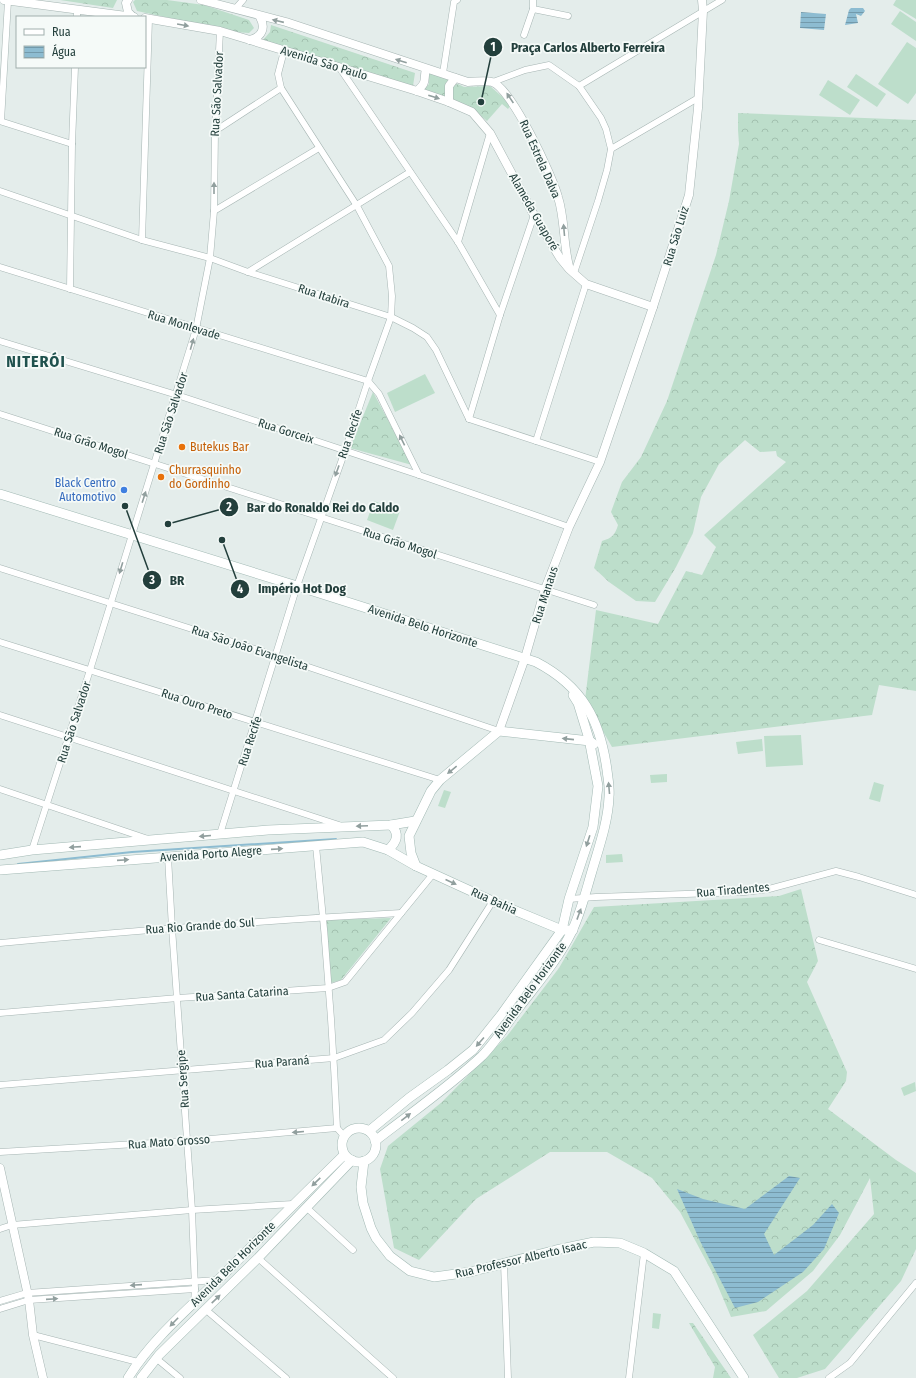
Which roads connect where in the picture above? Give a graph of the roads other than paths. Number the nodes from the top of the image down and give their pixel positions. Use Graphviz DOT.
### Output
graph roads {
  1 [pos="6,0"];
  2 [pos="128,0"];
  3 [pos="201,0"];
  4 [pos="243,0"];
  5 [pos="533,0"];
  6 [pos="702,0"];
  7 [pos="722,0"];
  8 [pos="453,1"];
  9 [pos="236,8"];
  10 [pos="533,9"];
  11 [pos="703,11"];
  12 [pos="77,14"];
  13 [pos="114,16"];
  14 [pos="132,16"];
  15 [pos="568,16"];
  16 [pos="260,17"];
  17 [pos="147,19"];
  18 [pos="220,32"];
  19 [pos="524,35"];
  20 [pos="250,40"];
  21 [pos="284,51"];
  22 [pos="146,63"];
  23 [pos="339,67"];
  24 [pos="75,68"];
  25 [pos="146,68"];
  26 [pos="426,69"];
  27 [pos="443,73"];
  28 [pos="455,78"];
  29 [pos="493,82"];
  30 [pos="579,86"];
  31 [pos="281,88"];
  32 [pos="417,91"];
  33 [pos="698,98"];
  34 [pos="449,102"];
  35 [pos="0,121"];
  36 [pos="215,131"];
  37 [pos="490,134"];
  38 [pos="72,144"];
  39 [pos="319,148"];
  40 [pos="611,149"];
  41 [pos="410,172"];
  42 [pos="0,191"];
  43 [pos="357,206"];
  44 [pos="214,211"];
  45 [pos="71,215"];
  46 [pos="534,215"];
  47 [pos="142,240"];
  48 [pos="458,242"];
  49 [pos="210,258"];
  50 [pos="0,267"];
  51 [pos="572,271"];
  52 [pos="248,272"];
  53 [pos="586,284"];
  54 [pos="70,289"];
  55 [pos="653,307"];
  56 [pos="500,315"];
  57 [pos="391,318"];
  58 [pos="196,329"];
  59 [pos="0,341"];
  60 [pos="368,381"];
  61 [pos="177,395"];
  62 [pos="0,414"];
  63 [pos="469,419"];
  64 [pos="536,441"];
  65 [pos="345,451"];
  66 [pos="600,462"];
  67 [pos="154,464"];
  68 [pos="419,475"];
  69 [pos="0,494"];
  70 [pos="320,518"];
  71 [pos="569,527"];
  72 [pos="132,534"];
  73 [pos="0,568"];
  74 [pos="297,586"];
  75 [pos="546,589"];
  76 [pos="110,602"];
  77 [pos="594,605"];
  78 [pos="0,642"];
  79 [pos="276,657"];
  80 [pos="525,658"];
  81 [pos="90,670"];
  82 [pos="567,683"];
  83 [pos="0,715"];
  84 [pos="256,722"];
  85 [pos="499,731"];
  86 [pos="69,736"];
  87 [pos="590,741"];
  88 [pos="604,750"];
  89 [pos="440,780"];
  90 [pos="0,789"];
  91 [pos="234,790"];
  92 [pos="47,805"];
  93 [pos="415,821"];
  94 [pos="391,825"];
  95 [pos="343,826"];
  96 [pos="220,834"];
  97 [pos="153,840"];
  98 [pos="316,846"];
  99 [pos="32,850"];
  100 [pos="388,850"];
  101 [pos="0,855"];
  102 [pos="168,857"];
  103 [pos="416,866"];
  104 [pos="0,870"];
  105 [pos="433,874"];
  106 [pos="916,895"];
  107 [pos="584,898"];
  108 [pos="569,899"];
  109 [pos="493,901"];
  110 [pos="401,913"];
  111 [pos="323,917"];
  112 [pos="172,928"];
  113 [pos="562,930"];
  114 [pos="573,930"];
  115 [pos="819,940"];
  116 [pos="0,943"];
  117 [pos="916,969"];
  118 [pos="328,988"];
  119 [pos="178,998"];
  120 [pos="0,1013"];
  121 [pos="334,1058"];
  122 [pos="182,1070"];
  123 [pos="0,1085"];
  124 [pos="337,1128"];
  125 [pos="369,1131"];
  126 [pos="344,1136"];
  127 [pos="187,1141"];
  128 [pos="375,1141"];
  129 [pos="0,1152"];
  130 [pos="348,1157"];
  131 [pos="364,1161"];
  132 [pos="0,1168"];
  133 [pos="293,1204"];
  134 [pos="306,1208"];
  135 [pos="192,1210"];
  136 [pos="12,1225"];
  137 [pos="0,1229"];
  138 [pos="353,1250"];
  139 [pos="644,1252"];
  140 [pos="258,1258"];
  141 [pos="504,1263"];
  142 [pos="217,1280"];
  143 [pos="195,1281"];
  144 [pos="916,1283"];
  145 [pos="195,1289"];
  146 [pos="28,1296"];
  147 [pos="0,1301"];
  148 [pos="194,1302"];
  149 [pos="0,1309"];
  150 [pos="205,1309"];
  151 [pos="34,1335"];
  152 [pos="157,1359"];
  153 [pos="138,1362"];
  154 [pos="43,1378"];
  155 [pos="128,1378"];
  156 [pos="141,1378"];
  157 [pos="180,1378"];
  158 [pos="286,1378"];
  159 [pos="393,1378"];
  160 [pos="508,1378"];
  161 [pos="629,1378"];
  162 [pos="744,1378"];
  163 [pos="829,1378"];
  1 -- 12 [label="street"];
  1 -- 35 [label="street"];
  2 -- 14 [label="street"];
  3 -- 9 [label="street"];
  4 -- 9 [label="street"];
  5 -- 10 [label="street"];
  6 -- 11 [label="street, Rua São Luiz"];
  7 -- 11 [label="street"];
  8 -- 27 [label="street"];
  9 -- 16 [label="street"];
  10 -- 15 [label="street"];
  10 -- 19 [label="street"];
  11 -- 30 [label="street"];
  11 -- 33 [label="street, Rua São Luiz"];
  12 -- 13 [label="street"];
  16 -- 20 [label="street"];
  26 -- 16 [label="street, one-way"];
  17 -- 18 [label="street, Avenida São Paulo, one-way"];
  17 -- 22 [label="street"];
  18 -- 20 [label="street, Avenida São Paulo"];
  18 -- 36 [label="street, Rua São Salvador"];
  20 -- 21 [label="street, Avenida São Paulo"];
  21 -- 23 [label="street, Avenida São Paulo"];
  21 -- 31 [label="street, Rua Recife"];
  23 -- 32 [label="street, Avenida São Paulo"];
  23 -- 41 [label="street"];
  24 -- 38 [label="street"];
  25 -- 47 [label="street"];
  26 -- 27 [label="street"];
  26 -- 32 [label="street"];
  27 -- 28 [label="street"];
  28 -- 29 [label="street"];
  28 -- 34 [label="street"];
  29 -- 30 [label="street"];
  51 -- 29 [label="street, Rua Estrela Dalva, one-way"];
  30 -- 40 [label="street"];
  31 -- 36 [label="street"];
  31 -- 39 [label="street, Rua Recife"];
  32 -- 34 [label="street, Avenida São Paulo, one-way"];
  33 -- 40 [label="street"];
  33 -- 55 [label="street, Rua São Luiz"];
  34 -- 37 [label="street, Avenida São Paulo"];
  35 -- 38 [label="street"];
  44 -- 36 [label="street, Rua São Salvador, one-way"];
  37 -- 46 [label="street, Alameda Guaporé"];
  37 -- 48 [label="street"];
  38 -- 45 [label="street"];
  39 -- 43 [label="street, Rua Recife"];
  39 -- 44 [label="street"];
  40 -- 51 [label="street"];
  41 -- 43 [label="street"];
  41 -- 48 [label="street"];
  42 -- 45 [label="street, Rua Itabira"];
  43 -- 52 [label="street"];
  43 -- 57 [label="street, Rua Recife"];
  44 -- 49 [label="street, Rua São Salvador"];
  45 -- 47 [label="street, Rua Itabira"];
  45 -- 54 [label="street"];
  46 -- 51 [label="street, Alameda Guaporé"];
  46 -- 56 [label="street"];
  47 -- 49 [label="street, Rua Itabira"];
  48 -- 56 [label="street"];
  49 -- 52 [label="street, Rua Itabira"];
  49 -- 58 [label="street, Rua São Salvador"];
  50 -- 54 [label="street, Rua Monlevade"];
  51 -- 53 [label="street, Alameda Guaporé"];
  52 -- 57 [label="street, Rua Itabira"];
  53 -- 55 [label="street"];
  53 -- 64 [label="street"];
  54 -- 58 [label="street, Rua Monlevade"];
  55 -- 66 [label="street, Rua São Luiz"];
  56 -- 63 [label="street"];
  57 -- 60 [label="street, Rua Recife"];
  57 -- 63 [label="street, Rua Itabira"];
  58 -- 60 [label="street, Rua Monlevade"];
  61 -- 58 [label="street, Rua São Salvador, one-way"];
  59 -- 61 [label="street, Rua Gorceix"];
  60 -- 65 [label="street, Rua Recife"];
  68 -- 60 [label="street, one-way"];
  61 -- 65 [label="street, Rua Gorceix"];
  61 -- 67 [label="street, Rua São Salvador"];
  62 -- 67 [label="street, Rua Grão Mogol"];
  63 -- 64 [label="street"];
  64 -- 66 [label="street"];
  65 -- 68 [label="street, Rua Gorceix"];
  65 -- 70 [label="street, Rua Recife, one-way"];
  66 -- 71 [label="street, Rua Manaus"];
  67 -- 70 [label="street, Rua Grão Mogol"];
  72 -- 67 [label="street, Rua São Salvador, one-way"];
  68 -- 71 [label="street, Rua Gorceix"];
  69 -- 72 [label="main road, Avenida Belo Horizonte"];
  70 -- 74 [label="street, Rua Recife"];
  70 -- 75 [label="street, Rua Grão Mogol"];
  71 -- 75 [label="street, Rua Manaus"];
  72 -- 74 [label="main road, Avenida Belo Horizonte"];
  72 -- 76 [label="street, Rua São Salvador, one-way"];
  73 -- 76 [label="street, Rua São João Evangelista"];
  74 -- 79 [label="street, Rua Recife"];
  74 -- 80 [label="main road, Avenida Belo Horizonte"];
  75 -- 77 [label="street, Rua Grão Mogol"];
  75 -- 80 [label="street, Rua Manaus"];
  76 -- 79 [label="street, Rua São João Evangelista"];
  76 -- 81 [label="street, Rua São Salvador"];
  78 -- 81 [label="street, Rua Ouro Preto"];
  79 -- 84 [label="street, Rua Recife"];
  79 -- 85 [label="street, Rua São João Evangelista"];
  80 -- 82 [label="main road, Avenida Belo Horizonte"];
  80 -- 85 [label="street, Rua Manaus"];
  81 -- 84 [label="street, Rua Ouro Preto"];
  81 -- 86 [label="street, Rua São Salvador"];
  82 -- 87 [label="main road, Avenida Belo Horizonte"];
  82 -- 88 [label="main road, Avenida Belo Horizonte"];
  83 -- 86 [label="street"];
  84 -- 89 [label="street, Rua Ouro Preto"];
  84 -- 91 [label="street, Rua Recife"];
  87 -- 85 [label="main road, one-way"];
  85 -- 89 [label="main road, one-way"];
  86 -- 91 [label="street"];
  86 -- 92 [label="street, Rua São Salvador"];
  87 -- 88 [label="main road"];
  87 -- 108 [label="main road, Avenida Belo Horizonte, one-way"];
  107 -- 88 [label="main road, Avenida Belo Horizonte, one-way"];
  89 -- 93 [label="main road"];
  90 -- 92 [label="street"];
  91 -- 95 [label="street"];
  91 -- 96 [label="street, Rua Recife"];
  92 -- 97 [label="street"];
  92 -- 99 [label="street, Rua São Salvador"];
  93 -- 94 [label="main road, Avenida Porto Alegre"];
  93 -- 103 [label="main road"];
  94 -- 95 [label="main road, Avenida Porto Alegre, one-way"];
  94 -- 100 [label="main road"];
  95 -- 96 [label="main road, Avenida Porto Alegre"];
  96 -- 97 [label="main road, Avenida Porto Alegre, one-way"];
  97 -- 99 [label="main road, Avenida Porto Alegre, one-way"];
  98 -- 100 [label="main road, Avenida Porto Alegre"];
  102 -- 98 [label="main road, Avenida Porto Alegre, one-way"];
  98 -- 111 [label="street"];
  99 -- 101 [label="main road, Avenida Porto Alegre"];
  100 -- 103 [label="main road, Avenida Porto Alegre"];
  104 -- 102 [label="main road, Avenida Porto Alegre, one-way"];
  102 -- 112 [label="street, Rua Sergipe"];
  103 -- 105 [label="main road, Rua Bahia"];
  105 -- 109 [label="main road, Rua Bahia, one-way"];
  105 -- 110 [label="street, Rua Santa Catarina"];
  106 -- 107 [label="street, Rua Tiradentes"];
  107 -- 108 [label="street, Rua Tiradentes"];
  114 -- 107 [label="main road, Avenida Belo Horizonte, one-way"];
  108 -- 113 [label="main road, Avenida Belo Horizonte"];
  109 -- 113 [label="main road, Rua Bahia"];
  109 -- 121 [label="street, Rua Paraná"];
  110 -- 111 [label="street, Rua Rio Grande do Sul"];
  110 -- 118 [label="street, Rua Santa Catarina"];
  111 -- 112 [label="street, Rua Rio Grande do Sul"];
  111 -- 118 [label="street"];
  112 -- 116 [label="street, Rua Rio Grande do Sul"];
  112 -- 119 [label="street, Rua Sergipe"];
  113 -- 114 [label="main road, Rua Bahia"];
  113 -- 125 [label="main road, Avenida Belo Horizonte, one-way"];
  128 -- 114 [label="main road, Avenida Belo Horizonte, one-way"];
  115 -- 117 [label="street"];
  118 -- 119 [label="street, Rua Santa Catarina"];
  118 -- 121 [label="street"];
  119 -- 120 [label="street, Rua Santa Catarina"];
  119 -- 122 [label="street, Rua Sergipe"];
  121 -- 122 [label="street, Rua Paraná"];
  121 -- 124 [label="street"];
  122 -- 123 [label="street, Rua Paraná"];
  122 -- 127 [label="street, Rua Sergipe"];
  124 -- 126 [label="street"];
  124 -- 127 [label="street, Rua Mato Grosso, one-way"];
  125 -- 126 [label="main road"];
  125 -- 128 [label="main road"];
  126 -- 130 [label="main road"];
  127 -- 129 [label="street, Rua Mato Grosso"];
  127 -- 135 [label="street, Rua Sergipe"];
  128 -- 131 [label="main road"];
  130 -- 131 [label="main road"];
  130 -- 133 [label="main road, Avenida Belo Horizonte, one-way"];
  130 -- 134 [label="main road, Avenida Belo Horizonte"];
  131 -- 141 [label="main road, Rua Professor Alberto Isaac"];
  132 -- 136 [label="street"];
  133 -- 135 [label="street"];
  133 -- 142 [label="main road, Avenida Belo Horizonte"];
  134 -- 138 [label="street"];
  134 -- 140 [label="main road, Avenida Belo Horizonte"];
  135 -- 136 [label="street"];
  135 -- 143 [label="street, Rua Sergipe"];
  136 -- 137 [label="street"];
  136 -- 146 [label="street"];
  139 -- 141 [label="main road, Rua Professor Alberto Isaac"];
  139 -- 161 [label="street"];
  139 -- 162 [label="main road, Rua Professor Alberto Isaac"];
  150 -- 140 [label="main road, Avenida Belo Horizonte, one-way"];
  140 -- 159 [label="street"];
  141 -- 160 [label="street"];
  142 -- 143 [label="street"];
  142 -- 148 [label="main road, Avenida Belo Horizonte"];
  143 -- 145 [label="street, Rua Sergipe"];
  143 -- 146 [label="street, one-way"];
  144 -- 163 [label="street"];
  146 -- 145 [label="street, one-way"];
  145 -- 148 [label="street, Rua Sergipe"];
  146 -- 147 [label="street"];
  146 -- 149 [label="street"];
  146 -- 151 [label="street"];
  148 -- 153 [label="main road, Avenida Belo Horizonte, one-way"];
  150 -- 152 [label="main road, Avenida Belo Horizonte"];
  150 -- 158 [label="street"];
  151 -- 153 [label="street"];
  151 -- 154 [label="street"];
  152 -- 156 [label="main road, Avenida Belo Horizonte"];
  152 -- 157 [label="street"];
  153 -- 155 [label="main road, Avenida Belo Horizonte"];
}
